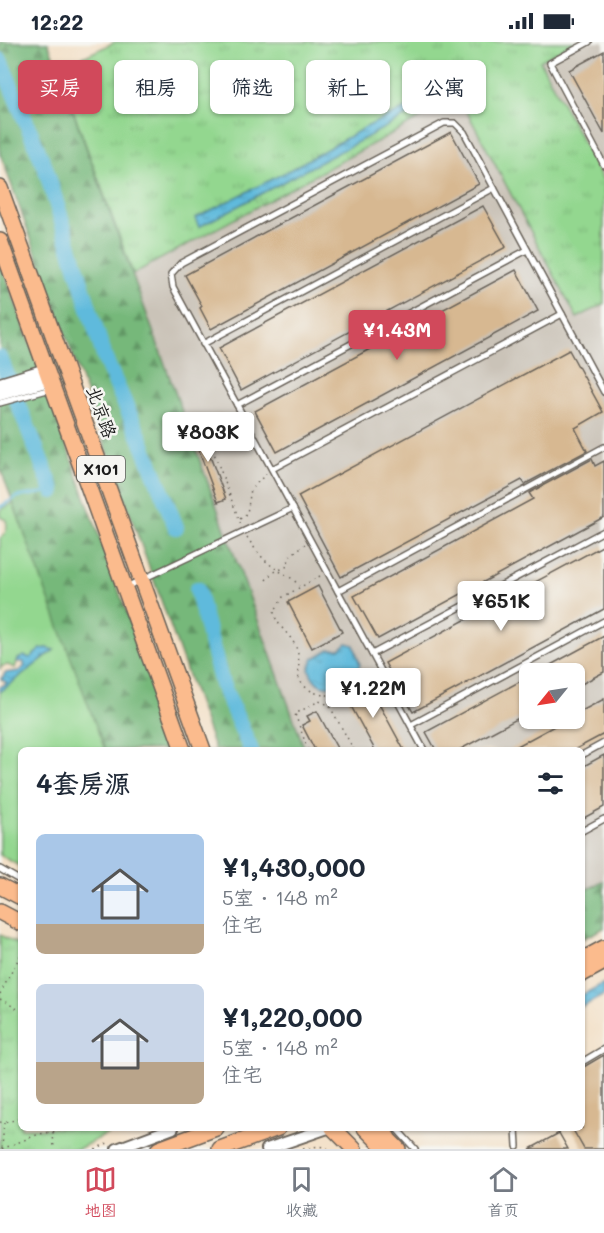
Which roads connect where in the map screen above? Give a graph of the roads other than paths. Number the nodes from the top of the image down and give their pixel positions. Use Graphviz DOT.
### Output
graph roads {
  1 [pos="589,42"];
  2 [pos="604,165"];
  3 [pos="0,188"];
  4 [pos="494,188"];
  5 [pos="0,241"];
  6 [pos="527,250"];
  7 [pos="562,314"];
  8 [pos="204,344"];
  9 [pos="49,379"];
  10 [pos="0,384"];
  11 [pos="23,387"];
  12 [pos="604,392"];
  13 [pos="0,394"];
  14 [pos="0,403"];
  15 [pos="237,405"];
  16 [pos="604,447"];
  17 [pos="272,469"];
  18 [pos="292,508"];
  19 [pos="604,531"];
  20 [pos="140,580"];
  21 [pos="123,588"];
  22 [pos="338,591"];
  23 [pos="604,621"];
  24 [pos="372,654"];
  25 [pos="411,725"];
  26 [pos="604,743"];
  27 [pos="182,747"];
  28 [pos="202,747"];
  29 [pos="422,747"];
  30 [pos="585,753"];
  31 [pos="604,819"];
  32 [pos="585,829"];
  33 [pos="0,869"];
  34 [pos="18,879"];
  35 [pos="0,886"];
  36 [pos="18,895"];
  37 [pos="0,912"];
  38 [pos="18,921"];
  39 [pos="604,948"];
  40 [pos="585,958"];
  41 [pos="604,962"];
  42 [pos="585,972"];
  43 [pos="604,1049"];
  44 [pos="585,1060"];
  45 [pos="165,1131"];
  46 [pos="208,1131"];
  47 [pos="319,1131"];
  48 [pos="336,1131"];
  49 [pos="368,1131"];
  50 [pos="384,1131"];
  51 [pos="399,1131"];
  52 [pos="516,1131"];
  53 [pos="248,1133"];
  54 [pos="517,1146"];
  55 [pos="117,1149"];
  56 [pos="159,1149"];
  57 [pos="220,1149"];
  58 [pos="267,1149"];
  59 [pos="354,1149"];
  60 [pos="386,1149"];
  61 [pos="398,1149"];
  62 [pos="415,1149"];
  1 -- 2 [label="lane"];
  3 -- 20 [label="main road, 北京路 / X101"];
  4 -- 6 [label="lane"];
  4 -- 8 [label="lane"];
  4 -- 8 [label="lane"];
  5 -- 9 [label="main road, 北京路 / X101"];
  6 -- 7 [label="lane"];
  6 -- 15 [label="lane"];
  7 -- 12 [label="lane"];
  7 -- 17 [label="lane"];
  8 -- 15 [label="lane"];
  9 -- 11 [label="street"];
  9 -- 11 [label="lane"];
  9 -- 21 [label="main road, 北京路 / X101"];
  10 -- 11 [label="street"];
  11 -- 13 [label="street"];
  11 -- 14 [label="lane"];
  15 -- 17 [label="lane"];
  16 -- 22 [label="lane"];
  17 -- 18 [label="lane"];
  18 -- 20 [label="lane"];
  18 -- 22 [label="lane"];
  19 -- 24 [label="lane"];
  20 -- 21 [label="lane"];
  20 -- 28 [label="main road, 北京路 / X101"];
  21 -- 27 [label="main road, 北京路 / X101"];
  22 -- 24 [label="lane"];
  23 -- 25 [label="lane"];
  24 -- 25 [label="lane"];
  25 -- 29 [label="lane"];
  26 -- 30 [label="lane"];
  31 -- 32 [label="lane"];
  33 -- 34 [label="lane"];
  35 -- 36 [label="main road"];
  37 -- 38 [label="main road"];
  39 -- 40 [label="main road"];
  41 -- 42 [label="main road"];
  43 -- 44 [label="lane"];
  45 -- 55 [label="street"];
  46 -- 56 [label="main road"];
  47 -- 58 [label="street"];
  48 -- 59 [label="main road"];
  49 -- 60 [label="main road"];
  50 -- 61 [label="main road"];
  51 -- 62 [label="lane"];
  52 -- 54 [label="lane"];
  53 -- 57 [label="main road"];
}
